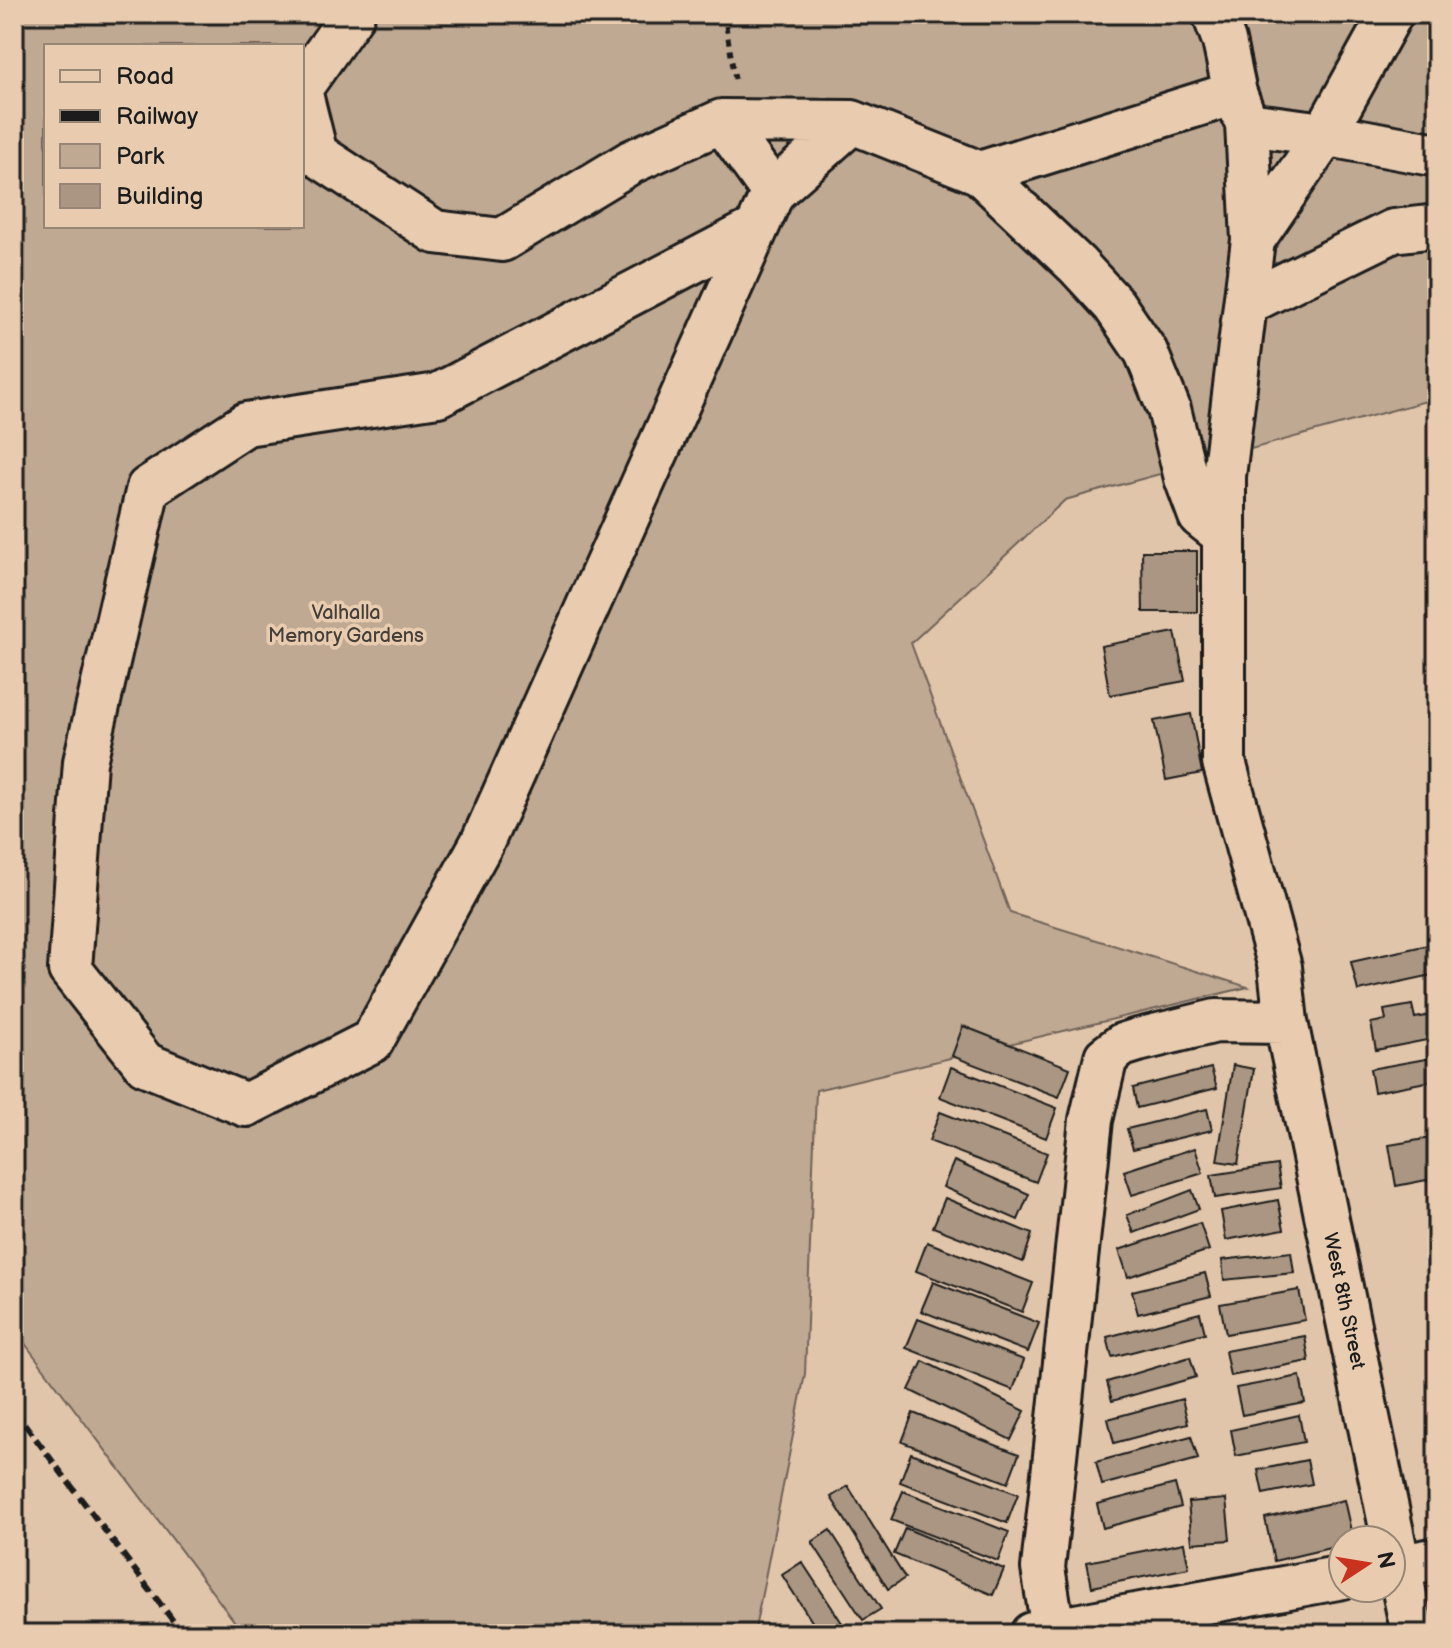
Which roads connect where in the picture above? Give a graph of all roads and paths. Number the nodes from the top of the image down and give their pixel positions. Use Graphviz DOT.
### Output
graph roads {
  1 [pos="353,14"];
  2 [pos="724,14"];
  3 [pos="1214,14"];
  4 [pos="1391,14"];
  5 [pos="304,83"];
  6 [pos="304,106"];
  7 [pos="1241,109"];
  8 [pos="732,121"];
  9 [pos="852,122"];
  10 [pos="1324,134"];
  11 [pos="1437,155"];
  12 [pos="980,173"];
  13 [pos="765,210"];
  14 [pos="1437,226"];
  15 [pos="1253,240"];
  16 [pos="1247,303"];
  17 [pos="1224,535"];
  18 [pos="1286,1022"];
  19 [pos="1409,1564"];
  20 [pos="1327,1580"];
  21 [pos="1042,1632"];
  22 [pos="1413,1634"];
  1 -- 5 [label="street"];
  2 -- 8 [label="path"];
  3 -- 7 [label="street, West 8th Street"];
  4 -- 10 [label="street"];
  6 -- 8 [label="street"];
  7 -- 10 [label="street"];
  7 -- 12 [label="street"];
  7 -- 15 [label="street, West 8th Street"];
  8 -- 9 [label="street"];
  8 -- 13 [label="street"];
  9 -- 12 [label="street"];
  9 -- 13 [label="street"];
  10 -- 11 [label="street"];
  10 -- 15 [label="street"];
  12 -- 17 [label="street"];
  13 -- 13 [label="street"];
  14 -- 16 [label="street"];
  15 -- 16 [label="street, West 8th Street"];
  16 -- 17 [label="street, West 8th Street"];
  17 -- 18 [label="street, West 8th Street"];
  18 -- 19 [label="street, West 8th Street"];
  18 -- 21 [label="street"];
  19 -- 22 [label="street, West 8th Street"];
  20 -- 21 [label="street"];
}
